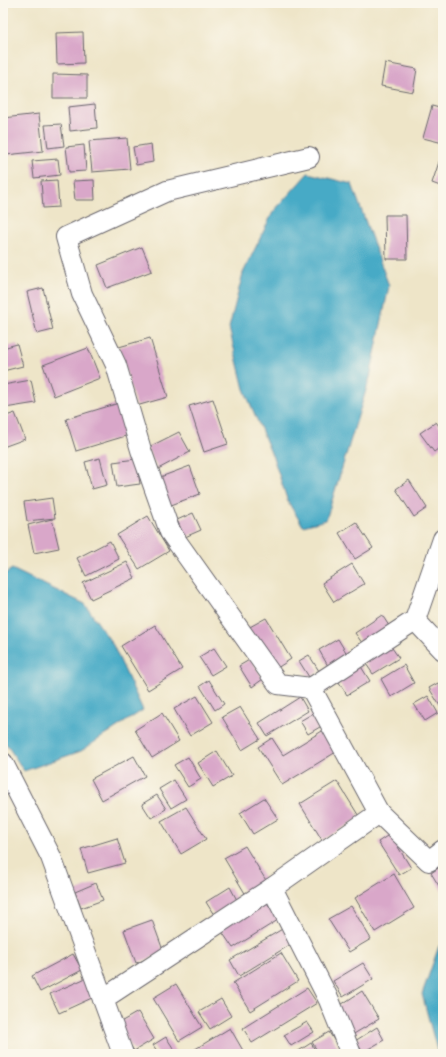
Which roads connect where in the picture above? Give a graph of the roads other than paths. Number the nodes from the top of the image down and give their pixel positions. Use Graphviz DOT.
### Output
graph roads {
  1 [pos="309,156"];
  2 [pos="443,539"];
  3 [pos="415,620"];
  4 [pos="443,650"];
  5 [pos="311,688"];
  6 [pos="3,763"];
  7 [pos="379,813"];
  8 [pos="443,850"];
  9 [pos="272,888"];
  10 [pos="104,999"];
  11 [pos="123,1054"];
  12 [pos="351,1054"];
  1 -- 5 [label="street"];
  2 -- 3 [label="street"];
  3 -- 4 [label="street"];
  3 -- 5 [label="street"];
  5 -- 7 [label="street"];
  6 -- 10 [label="street"];
  7 -- 8 [label="street"];
  7 -- 9 [label="street"];
  9 -- 10 [label="street"];
  9 -- 12 [label="street"];
  10 -- 11 [label="street"];
}
